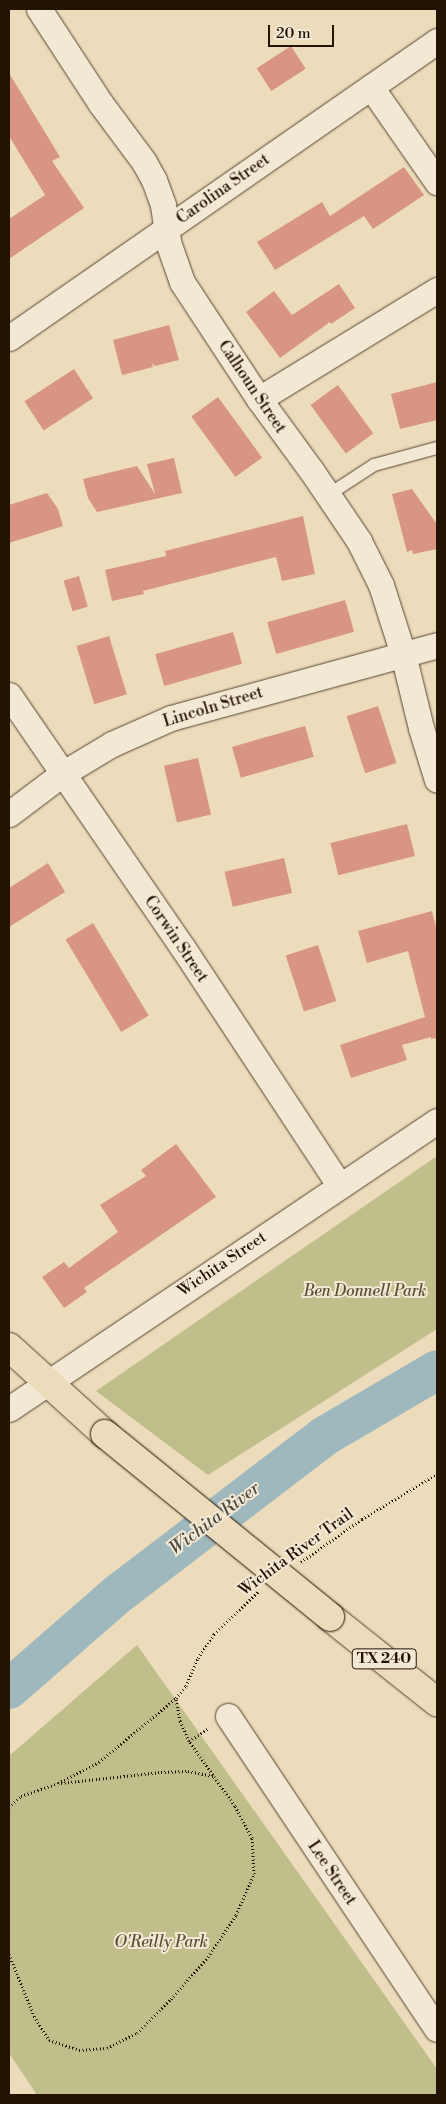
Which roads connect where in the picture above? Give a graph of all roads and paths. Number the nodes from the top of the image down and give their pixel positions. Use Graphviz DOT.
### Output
graph roads {
  1 [pos="39,9"];
  2 [pos="437,40"];
  3 [pos="371,87"];
  4 [pos="437,182"];
  5 [pos="168,227"];
  6 [pos="437,290"];
  7 [pos="9,337"];
  8 [pos="259,400"];
  9 [pos="437,448"];
  10 [pos="328,495"];
  11 [pos="437,644"];
  12 [pos="403,654"];
  13 [pos="9,695"];
  14 [pos="62,774"];
  15 [pos="437,780"];
  16 [pos="9,814"];
  17 [pos="437,1121"];
  18 [pos="340,1185"];
  19 [pos="9,1348"];
  20 [pos="46,1383"];
  21 [pos="9,1409"];
  22 [pos="437,1474"];
  23 [pos="297,1564"];
  24 [pos="265,1587"];
  25 [pos="176,1698"];
  26 [pos="437,1702"];
  27 [pos="228,1716"];
  28 [pos="214,1776"];
  29 [pos="58,1783"];
  30 [pos="9,1807"];
  31 [pos="9,1954"];
  32 [pos="437,2029"];
  1 -- 5 [label="street, Calhoun Street"];
  2 -- 3 [label="street, Carolina Street"];
  3 -- 4 [label="street"];
  3 -- 5 [label="street, Carolina Street"];
  5 -- 7 [label="street, Carolina Street"];
  5 -- 8 [label="street, Calhoun Street"];
  6 -- 8 [label="street"];
  8 -- 10 [label="street, Calhoun Street"];
  9 -- 10 [label="lane"];
  10 -- 12 [label="street, Calhoun Street"];
  11 -- 12 [label="street, Lincoln Street"];
  12 -- 14 [label="street, Lincoln Street"];
  12 -- 15 [label="street, Calhoun Street"];
  13 -- 14 [label="street, Corwin Street"];
  14 -- 16 [label="street, Lincoln Street"];
  14 -- 18 [label="street, Corwin Street"];
  17 -- 18 [label="street, Wichita Street"];
  18 -- 20 [label="street, Wichita Street"];
  19 -- 20 [label="main road, TX 240"];
  20 -- 21 [label="street, Wichita Street"];
  20 -- 26 [label="main road, TX 240, bridge"];
  22 -- 23 [label="path, Wichita River Trail"];
  24 -- 25 [label="path, Wichita River Trail"];
  25 -- 28 [label="path"];
  25 -- 29 [label="path, Wichita River Trail"];
  27 -- 32 [label="street, Lee Street"];
  28 -- 29 [label="path"];
  28 -- 31 [label="path"];
  29 -- 30 [label="path, Wichita River Trail"];
}
